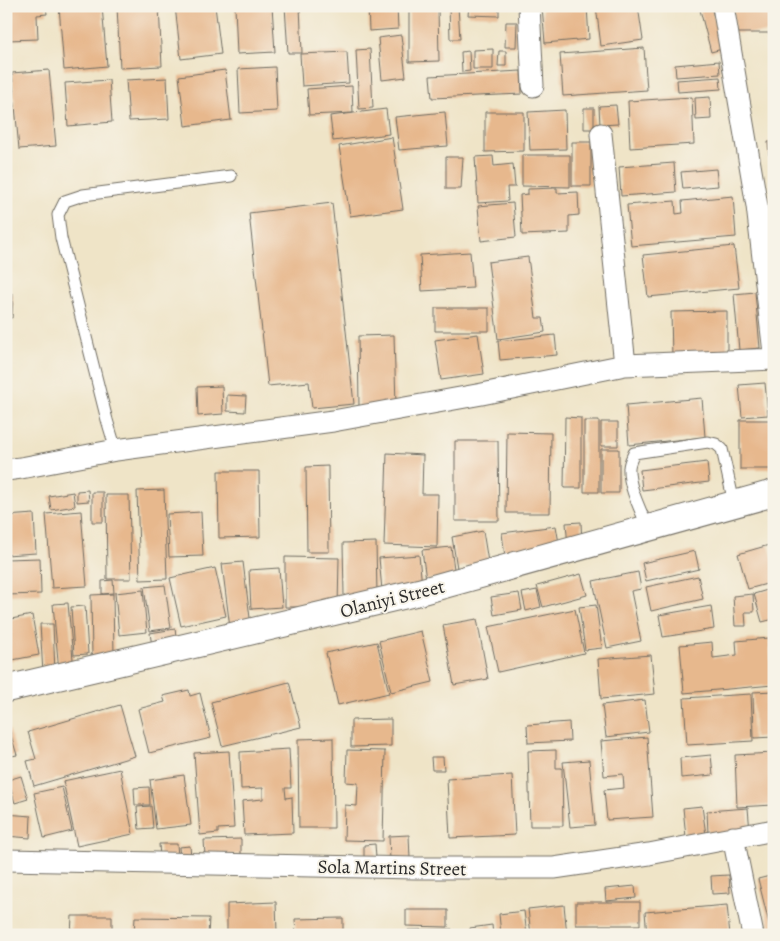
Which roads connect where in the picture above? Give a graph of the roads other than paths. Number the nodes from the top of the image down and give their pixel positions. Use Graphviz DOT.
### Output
graph roads {
  1 [pos="529,6"];
  2 [pos="723,6"];
  3 [pos="533,86"];
  4 [pos="601,134"];
  5 [pos="231,176"];
  6 [pos="766,206"];
  7 [pos="774,353"];
  8 [pos="774,359"];
  9 [pos="625,365"];
  10 [pos="116,450"];
  11 [pos="6,470"];
  12 [pos="774,493"];
  13 [pos="734,504"];
  14 [pos="648,528"];
  15 [pos="6,689"];
  16 [pos="774,830"];
  17 [pos="733,837"];
  18 [pos="6,860"];
  19 [pos="753,935"];
  1 -- 3 [label="street"];
  2 -- 6 [label="street"];
  4 -- 9 [label="street"];
  5 -- 10 [label="lane"];
  6 -- 7 [label="street"];
  8 -- 9 [label="street"];
  9 -- 10 [label="street"];
  10 -- 11 [label="street"];
  12 -- 13 [label="street, Olaniyi Street"];
  13 -- 14 [label="street, Olaniyi Street"];
  13 -- 14 [label="lane"];
  14 -- 15 [label="street, Olaniyi Street"];
  16 -- 17 [label="street, Sola Martins Street"];
  17 -- 18 [label="street, Sola Martins Street"];
  17 -- 19 [label="street"];
}
